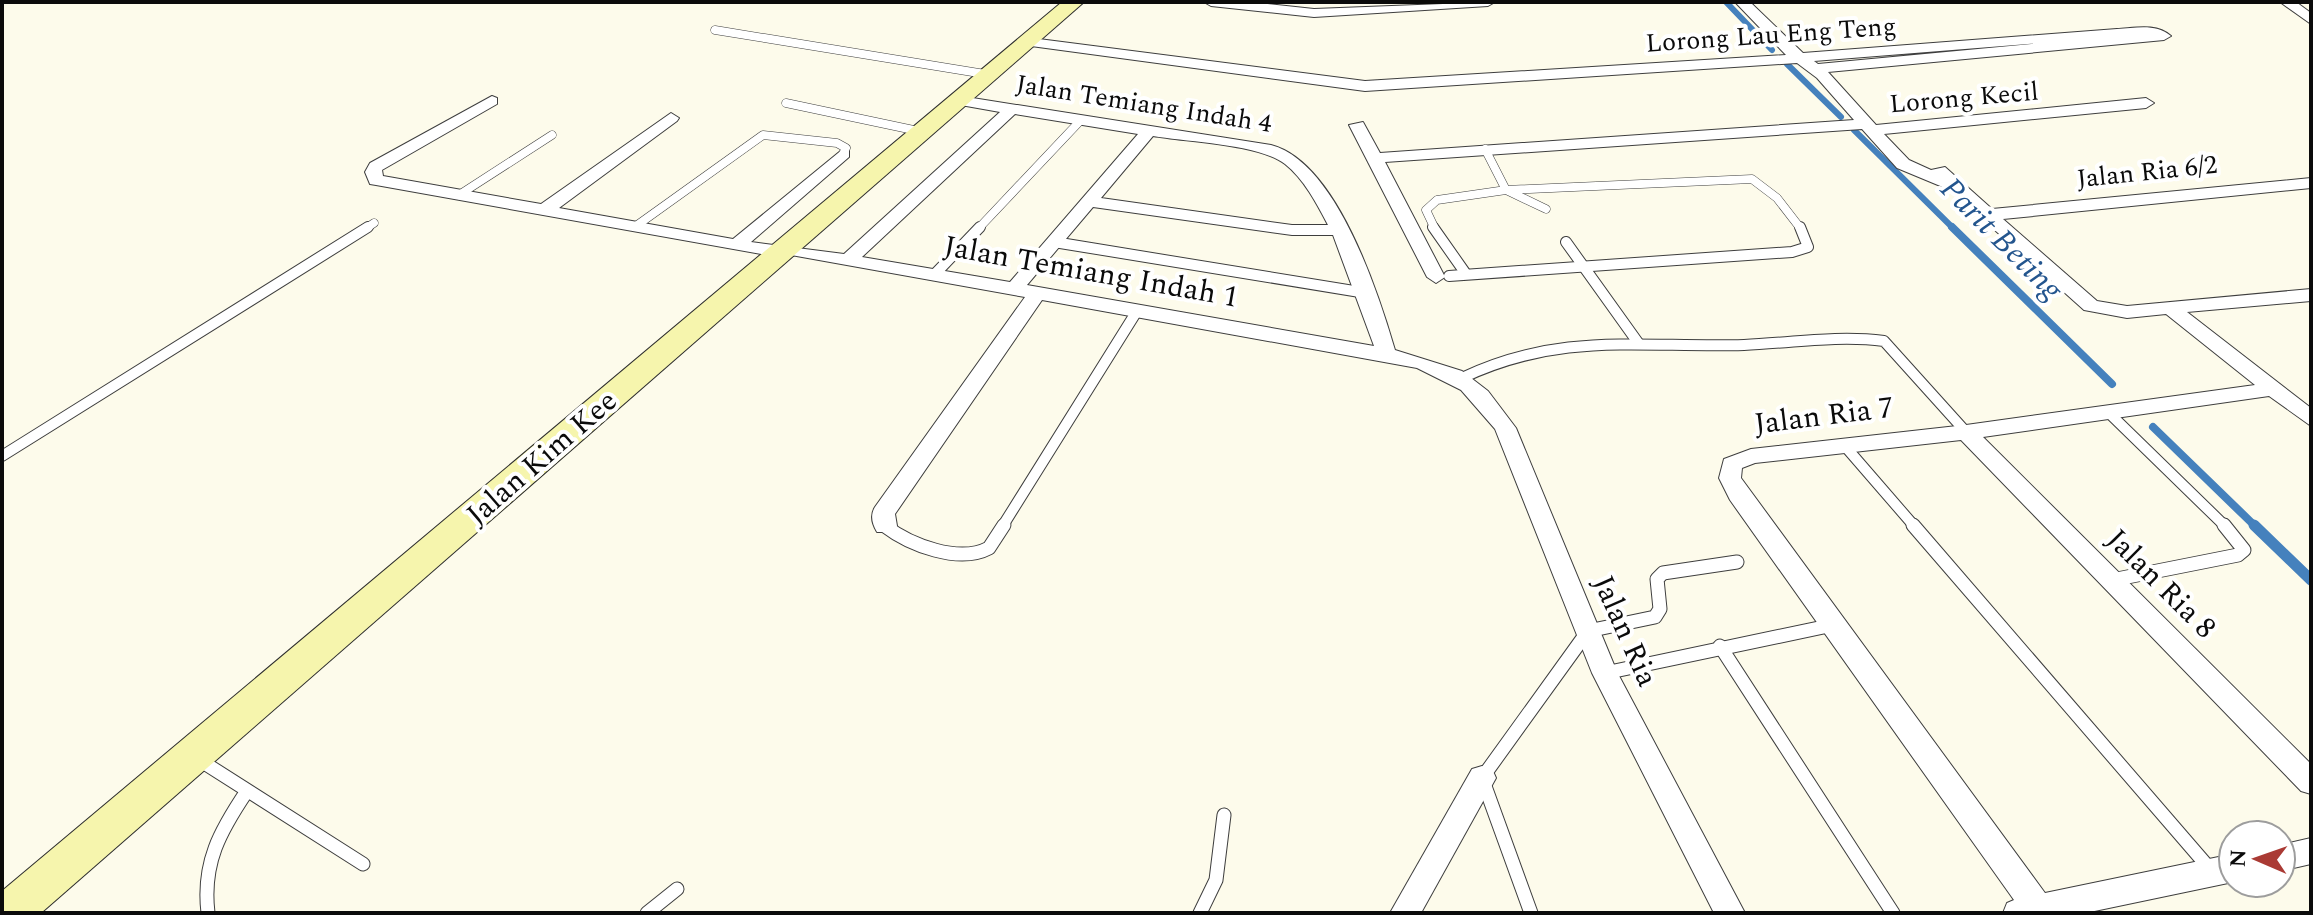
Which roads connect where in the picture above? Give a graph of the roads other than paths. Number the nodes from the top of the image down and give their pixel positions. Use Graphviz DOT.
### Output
graph roads {
  1 [pos="1074,2"];
  2 [pos="1211,2"];
  3 [pos="1488,2"];
  4 [pos="1742,2"];
  5 [pos="2287,2"];
  6 [pos="2311,20"];
  7 [pos="715,30"];
  8 [pos="1031,42"];
  9 [pos="1787,59"];
  10 [pos="1816,69"];
  11 [pos="991,75"];
  12 [pos="492,101"];
  13 [pos="960,101"];
  14 [pos="786,103"];
  15 [pos="2146,103"];
  16 [pos="1011,110"];
  17 [pos="671,118"];
  18 [pos="1080,121"];
  19 [pos="1357,125"];
  20 [pos="1856,126"];
  21 [pos="1148,132"];
  22 [pos="923,133"];
  23 [pos="552,135"];
  24 [pos="1485,149"];
  25 [pos="843,154"];
  26 [pos="1374,158"];
  27 [pos="1939,171"];
  28 [pos="2311,183"];
  29 [pos="1959,189"];
  30 [pos="1506,190"];
  31 [pos="459,195"];
  32 [pos="1089,201"];
  33 [pos="546,209"];
  34 [pos="1546,209"];
  35 [pos="1988,215"];
  36 [pos="374,223"];
  37 [pos="636,226"];
  38 [pos="1339,230"];
  39 [pos="1054,242"];
  40 [pos="1566,242"];
  41 [pos="737,244"];
  42 [pos="784,251"];
  43 [pos="848,260"];
  44 [pos="1582,264"];
  45 [pos="1466,274"];
  46 [pos="934,275"];
  47 [pos="1443,277"];
  48 [pos="1014,289"];
  49 [pos="1037,293"];
  50 [pos="1367,293"];
  51 [pos="2311,295"];
  52 [pos="2170,308"];
  53 [pos="1137,311"];
  54 [pos="1639,344"];
  55 [pos="1386,354"];
  56 [pos="1462,378"];
  57 [pos="2274,389"];
  58 [pos="2121,410"];
  59 [pos="2311,419"];
  60 [pos="1966,432"];
  61 [pos="1844,445"];
  62 [pos="2,456"];
  63 [pos="885,526"];
  64 [pos="1737,562"];
  65 [pos="2112,580"];
  66 [pos="1833,625"];
  67 [pos="1588,631"];
  68 [pos="1720,646"];
  69 [pos="1605,673"];
  70 [pos="193,756"];
  71 [pos="1482,778"];
  72 [pos="2311,782"];
  73 [pos="247,791"];
  74 [pos="1224,815"];
  75 [pos="2217,863"];
  76 [pos="363,864"];
  77 [pos="2217,871"];
  78 [pos="677,889"];
  79 [pos="2028,911"];
  80 [pos="9,913"];
  81 [pos="208,913"];
  82 [pos="647,913"];
  83 [pos="1200,913"];
  84 [pos="1405,913"];
  85 [pos="1531,913"];
  86 [pos="1730,913"];
  87 [pos="1893,913"];
  1 -- 8 [label="street, Jalan Kim Kee"];
  2 -- 3 [label="street"];
  4 -- 9 [label="street, Lorong Kecil"];
  5 -- 6 [label="street"];
  7 -- 11 [label="lane"];
  8 -- 9 [label="street, Lorong Lau Eng Teng"];
  8 -- 11 [label="street, Jalan Kim Kee"];
  9 -- 10 [label="street, Lorong Kecil"];
  9 -- 10 [label="street, Lorong Lau Eng Teng"];
  10 -- 20 [label="street, Lorong Kecil"];
  11 -- 13 [label="street, Jalan Kim Kee"];
  12 -- 31 [label="street, Jalan Temiang Indah 1"];
  13 -- 16 [label="street, Jalan Temiang Indah 4"];
  13 -- 22 [label="street, Jalan Kim Kee"];
  14 -- 22 [label="lane"];
  15 -- 20 [label="street, Lorong Kecil"];
  16 -- 18 [label="street, Jalan Temiang Indah 4"];
  16 -- 43 [label="street"];
  17 -- 33 [label="street"];
  18 -- 21 [label="street, Jalan Temiang Indah 4"];
  18 -- 46 [label="lane"];
  19 -- 26 [label="street"];
  20 -- 24 [label="street"];
  20 -- 29 [label="street"];
  21 -- 32 [label="street"];
  21 -- 38 [label="street, Jalan Temiang Indah 4"];
  22 -- 42 [label="street, Jalan Kim Kee"];
  23 -- 31 [label="lane"];
  24 -- 26 [label="street"];
  24 -- 30 [label="lane"];
  25 -- 37 [label="lane"];
  25 -- 41 [label="street"];
  26 -- 47 [label="street"];
  27 -- 29 [label="street"];
  28 -- 35 [label="street, Jalan Ria 6/2"];
  29 -- 35 [label="street"];
  30 -- 34 [label="lane"];
  30 -- 44 [label="lane"];
  30 -- 45 [label="lane"];
  31 -- 33 [label="street, Jalan Temiang Indah 1"];
  32 -- 38 [label="street"];
  32 -- 39 [label="street"];
  33 -- 37 [label="street, Jalan Temiang Indah 1"];
  35 -- 52 [label="street"];
  36 -- 62 [label="lane"];
  37 -- 41 [label="street, Jalan Temiang Indah 1"];
  38 -- 50 [label="street, Jalan Temiang Indah 4"];
  39 -- 48 [label="street"];
  39 -- 50 [label="lane"];
  40 -- 44 [label="lane"];
  41 -- 42 [label="street, Jalan Temiang Indah 1"];
  42 -- 43 [label="street, Jalan Temiang Indah 1"];
  42 -- 70 [label="street, Jalan Kim Kee"];
  43 -- 46 [label="street, Jalan Temiang Indah 1"];
  44 -- 45 [label="lane"];
  44 -- 54 [label="lane"];
  45 -- 47 [label="lane"];
  46 -- 48 [label="street, Jalan Temiang Indah 1"];
  48 -- 49 [label="street, Jalan Temiang Indah 1"];
  49 -- 53 [label="street, Jalan Temiang Indah 1"];
  49 -- 63 [label="street"];
  50 -- 55 [label="street, Jalan Temiang Indah 4"];
  51 -- 52 [label="street"];
  52 -- 57 [label="street"];
  53 -- 55 [label="street, Jalan Temiang Indah 1"];
  53 -- 63 [label="lane"];
  54 -- 56 [label="lane"];
  54 -- 60 [label="lane"];
  55 -- 56 [label="street, Jalan Temiang Indah 1"];
  56 -- 67 [label="street, Jalan Ria"];
  57 -- 58 [label="street, Jalan Ria 7"];
  57 -- 59 [label="street"];
  58 -- 60 [label="street, Jalan Ria 7"];
  58 -- 65 [label="lane"];
  60 -- 61 [label="street, Jalan Ria 7"];
  60 -- 65 [label="street, Jalan Ria 8"];
  61 -- 66 [label="street, Jalan Ria 7"];
  61 -- 75 [label="lane"];
  64 -- 67 [label="lane"];
  65 -- 72 [label="street, Jalan Ria 8"];
  66 -- 68 [label="lane"];
  66 -- 79 [label="street, Jalan Ria 7"];
  67 -- 69 [label="street, Jalan Ria"];
  67 -- 71 [label="lane"];
  68 -- 69 [label="lane"];
  68 -- 87 [label="lane"];
  69 -- 86 [label="street, Jalan Ria"];
  70 -- 73 [label="lane"];
  70 -- 80 [label="street, Jalan Kim Kee"];
  71 -- 84 [label="street"];
  71 -- 85 [label="lane"];
  73 -- 76 [label="lane"];
  73 -- 81 [label="lane"];
  74 -- 83 [label="lane"];
  77 -- 79 [label="street"];
  78 -- 82 [label="lane"];
}
